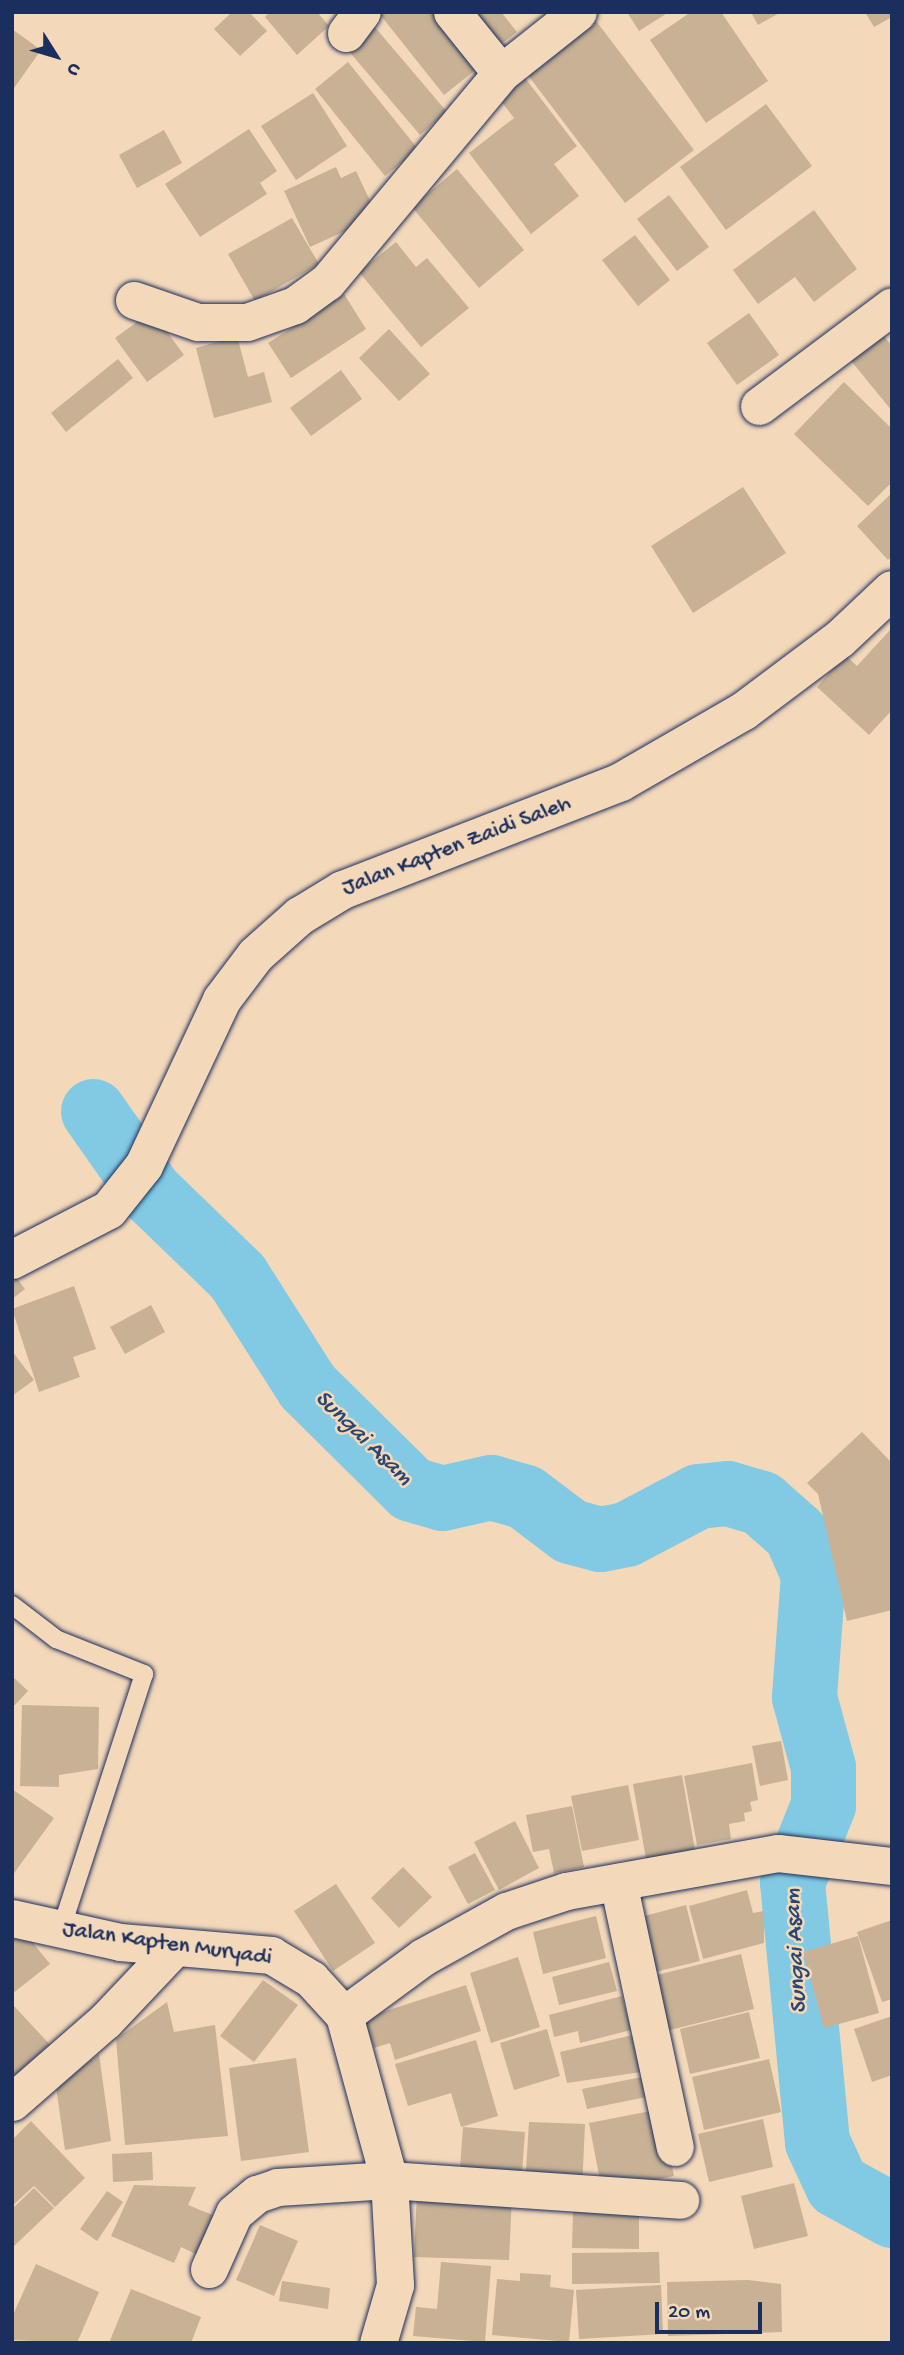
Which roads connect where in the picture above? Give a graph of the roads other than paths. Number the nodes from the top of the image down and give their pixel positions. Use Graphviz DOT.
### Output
graph roads {
  1 [pos="452,12"];
  2 [pos="578,12"];
  3 [pos="501,73"];
  4 [pos="134,300"];
  5 [pos="892,306"];
  6 [pos="760,406"];
  7 [pos="892,590"];
  8 [pos="12,1260"];
  9 [pos="12,1605"];
  10 [pos="892,1866"];
  11 [pos="618,1882"];
  12 [pos="12,1918"];
  13 [pos="60,1932"];
  14 [pos="174,1948"];
  15 [pos="344,2015"];
  16 [pos="12,2102"];
  17 [pos="675,2147"];
  18 [pos="389,2180"];
  19 [pos="680,2200"];
  20 [pos="209,2269"];
  21 [pos="378,2343"];
  1 -- 3 [label="street"];
  2 -- 3 [label="street"];
  3 -- 4 [label="street"];
  5 -- 6 [label="street"];
  7 -- 8 [label="street, Jalan Kapten Zaidi Saleh"];
  9 -- 13 [label="lane"];
  10 -- 11 [label="street"];
  11 -- 15 [label="street"];
  11 -- 17 [label="street"];
  12 -- 13 [label="street, Jalan Kapten Muryadi"];
  13 -- 14 [label="street, Jalan Kapten Muryadi"];
  14 -- 15 [label="street, Jalan Kapten Muryadi"];
  14 -- 16 [label="street"];
  15 -- 18 [label="street"];
  18 -- 19 [label="street"];
  18 -- 20 [label="street"];
  18 -- 21 [label="street"];
}
